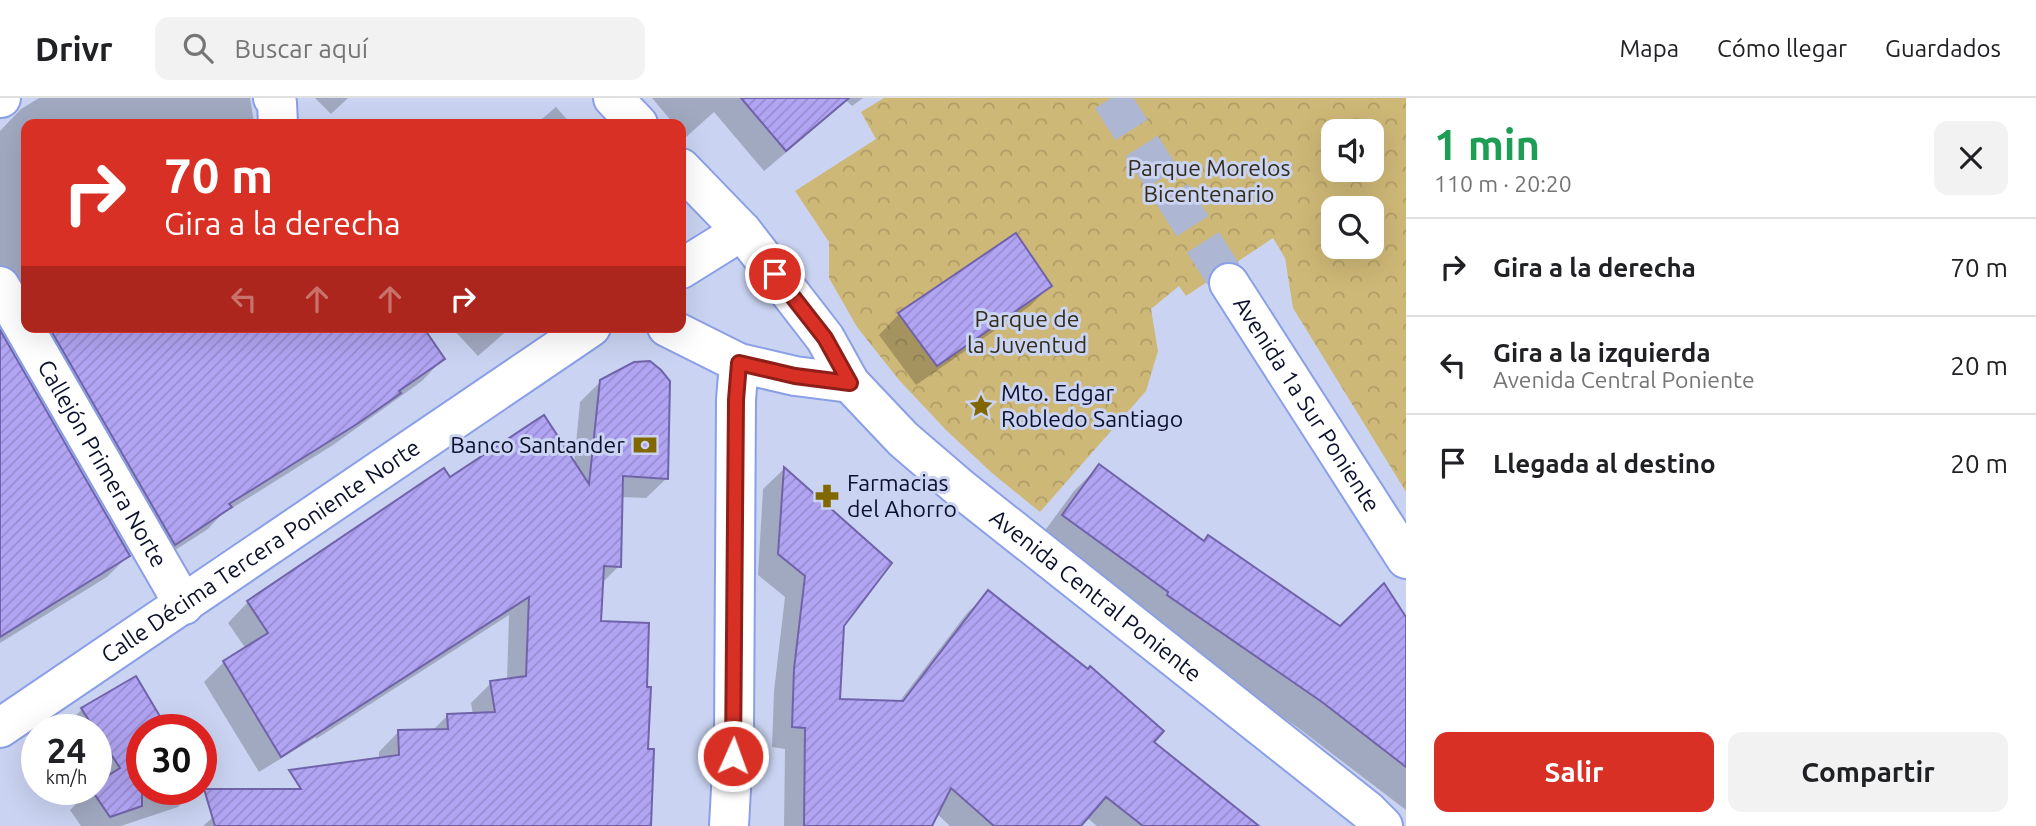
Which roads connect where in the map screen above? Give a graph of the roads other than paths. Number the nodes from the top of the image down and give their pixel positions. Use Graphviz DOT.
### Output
graph roads {
  1 [pos="273,98"];
  2 [pos="613,98"];
  3 [pos="278,119"];
  4 [pos="633,119"];
  5 [pos="686,173"];
  6 [pos="743,231"];
  7 [pos="686,266"];
  8 [pos="1229,283"];
  9 [pos="0,286"];
  10 [pos="21,322"];
  11 [pos="27,333"];
  12 [pos="581,333"];
  13 [pos="679,333"];
  14 [pos="739,363"];
  15 [pos="850,383"];
  16 [pos="1406,559"];
  17 [pos="184,605"];
  18 [pos="0,728"];
  19 [pos="1382,821"];
  20 [pos="729,826"];
  1 -- 3 [label="street"];
  2 -- 4 [label="street"];
  5 -- 6 [label="street, Avenida Central Poniente"];
  6 -- 7 [label="street"];
  6 -- 15 [label="street, Avenida Central Poniente"];
  8 -- 16 [label="street, Avenida 1a Sur Poniente"];
  9 -- 10 [label="street, Callejón Primera Norte"];
  11 -- 17 [label="street, Callejón Primera Norte"];
  12 -- 17 [label="street, Calle Décima Tercera Poniente Norte"];
  13 -- 14 [label="street"];
  14 -- 15 [label="street"];
  14 -- 20 [label="street"];
  15 -- 19 [label="street, Avenida Central Poniente"];
  17 -- 18 [label="street, Calle Décima Tercera Poniente Norte"];
}
